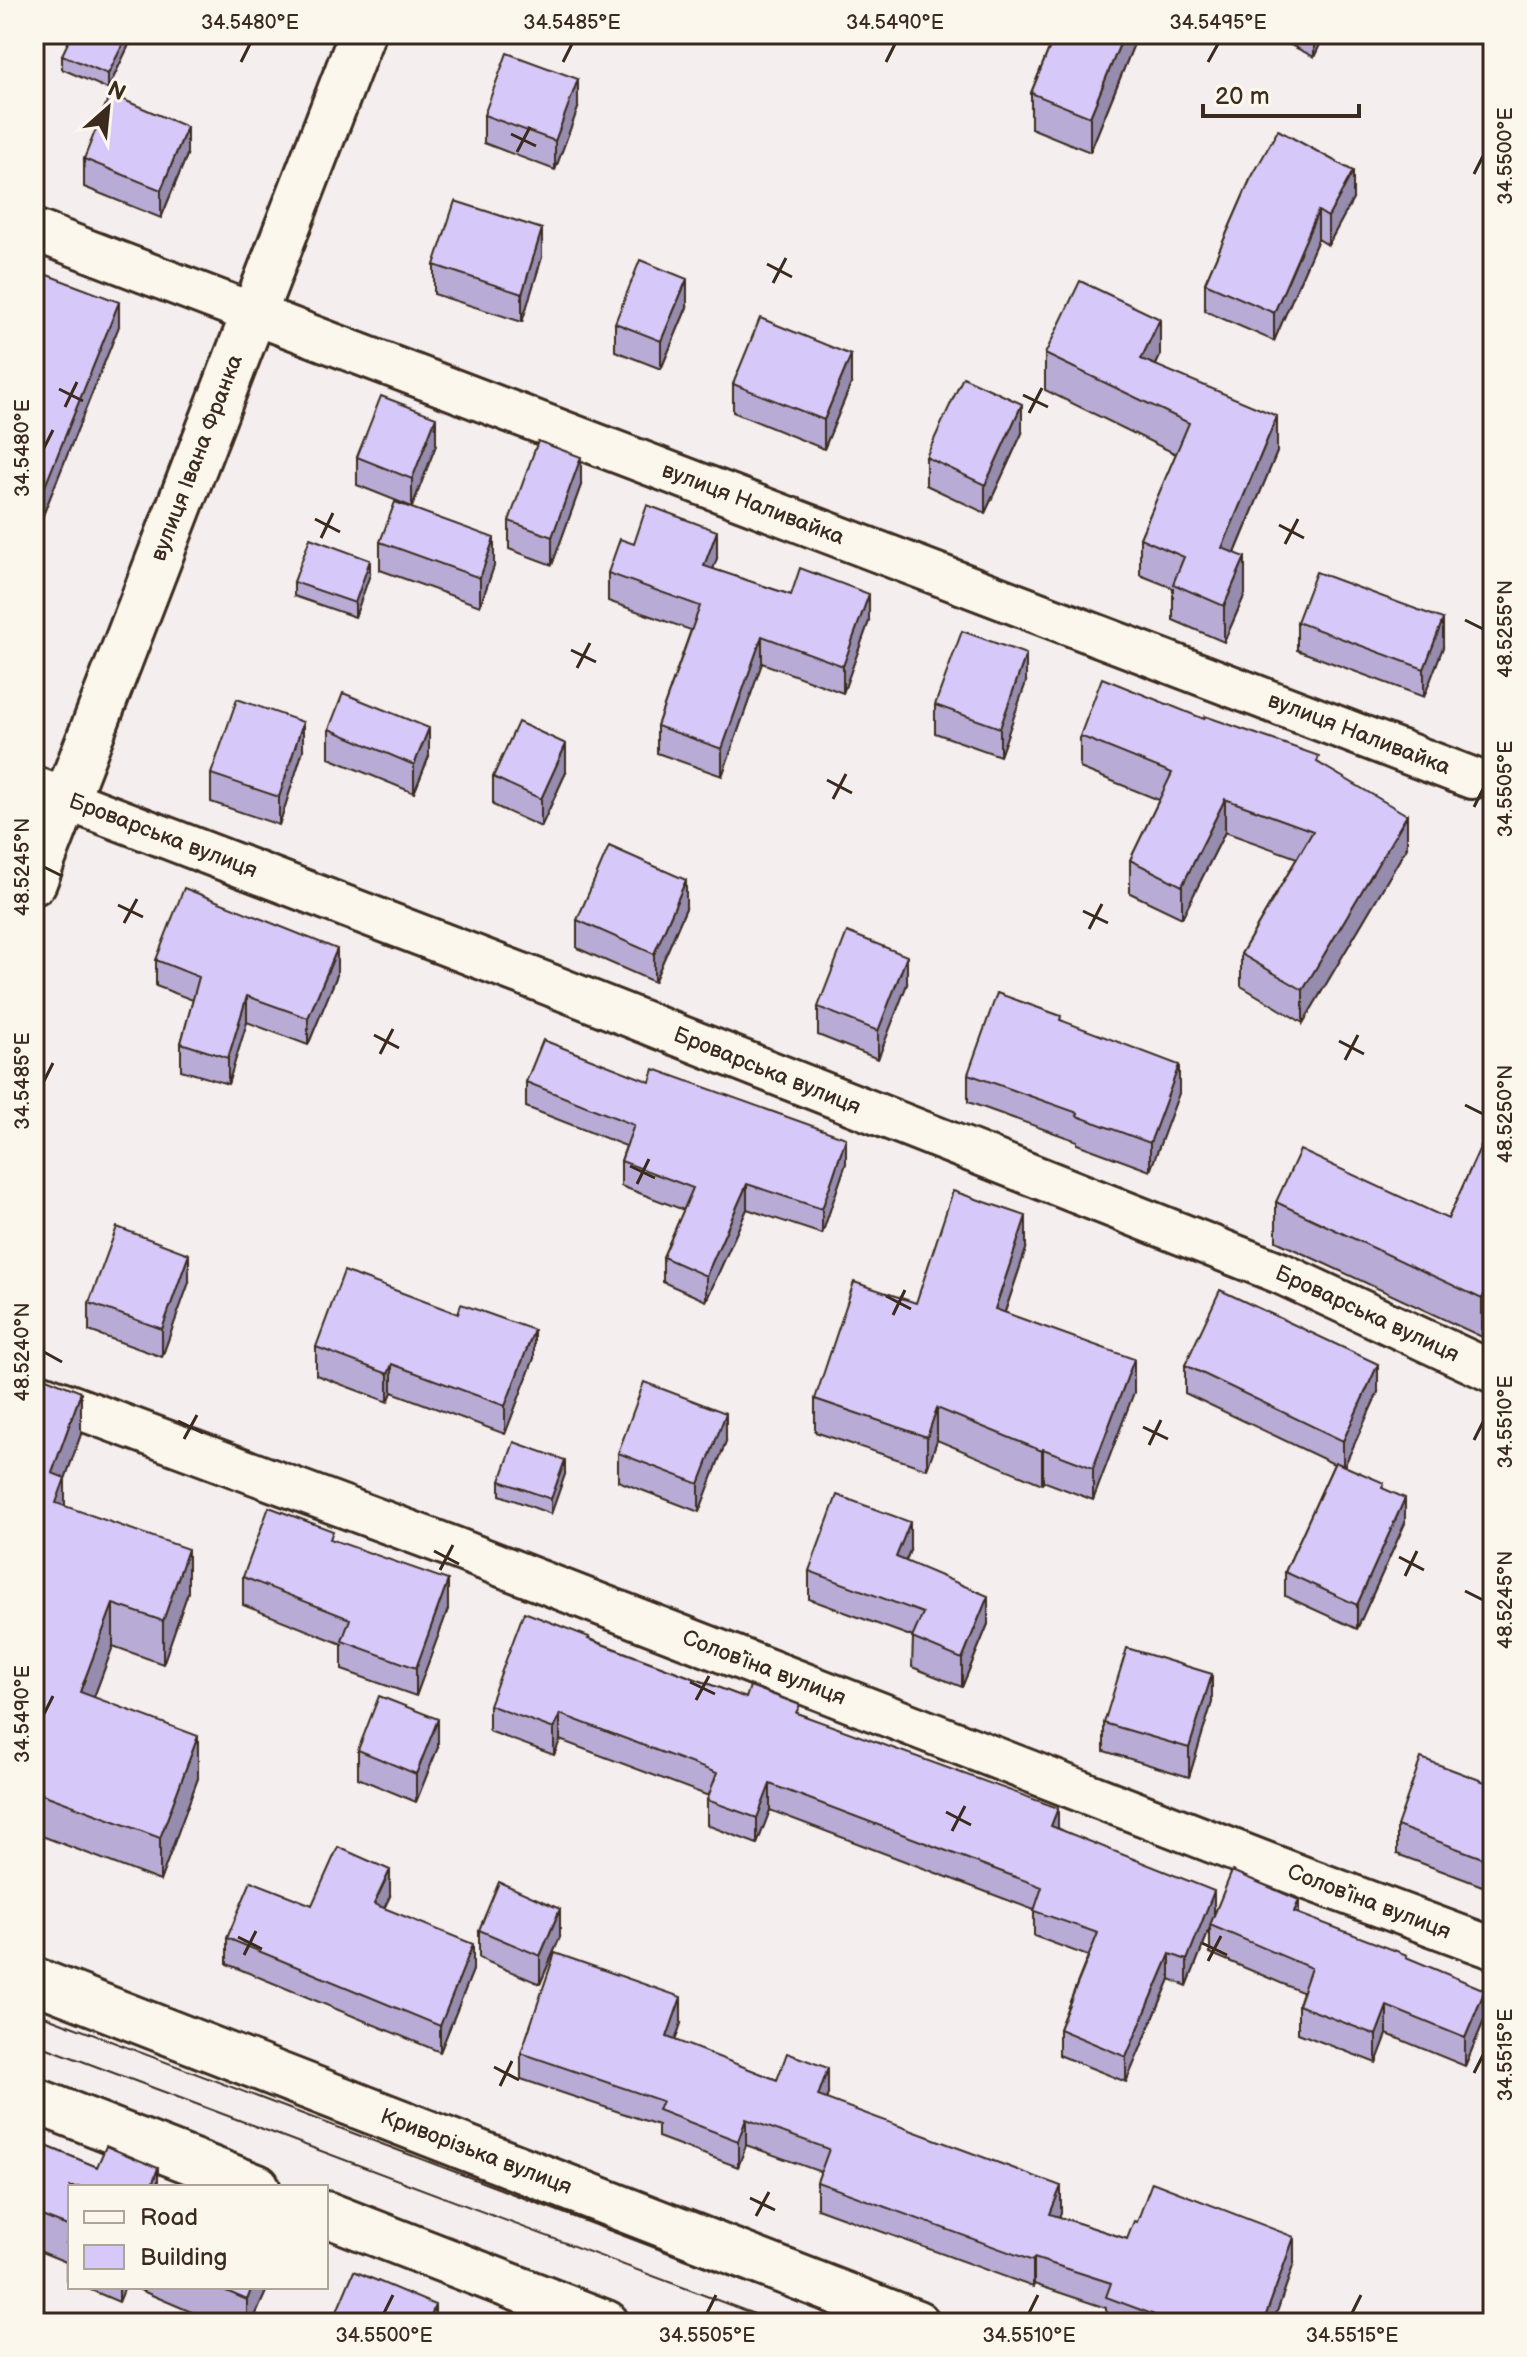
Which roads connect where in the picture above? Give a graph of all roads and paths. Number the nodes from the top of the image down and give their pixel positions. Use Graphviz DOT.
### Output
graph roads {
  1 [pos="362,34"];
  2 [pos="34,230"];
  3 [pos="253,313"];
  4 [pos="1472,778"];
  5 [pos="49,793"];
  6 [pos="34,882"];
  7 [pos="1493,1372"];
  8 [pos="34,1392"];
  9 [pos="1493,1948"];
  10 [pos="34,1980"];
  11 [pos="34,2100"];
  12 [pos="252,2185"];
  13 [pos="328,2215"];
  14 [pos="606,2323"];
  15 [pos="917,2323"];
  1 -- 3 [label="main road, вулиця Івана Франка"];
  2 -- 3 [label="street, вулиця Наливайка"];
  3 -- 4 [label="street, вулиця Наливайка"];
  3 -- 5 [label="main road, вулиця Івана Франка"];
  5 -- 6 [label="main road, вулиця Івана Франка"];
  5 -- 7 [label="street, Броварська вулиця"];
  8 -- 9 [label="street, Соловʼїна вулиця"];
  10 -- 15 [label="main road, Криворізька вулиця"];
  11 -- 12 [label="main road"];
  13 -- 14 [label="main road"];
}
